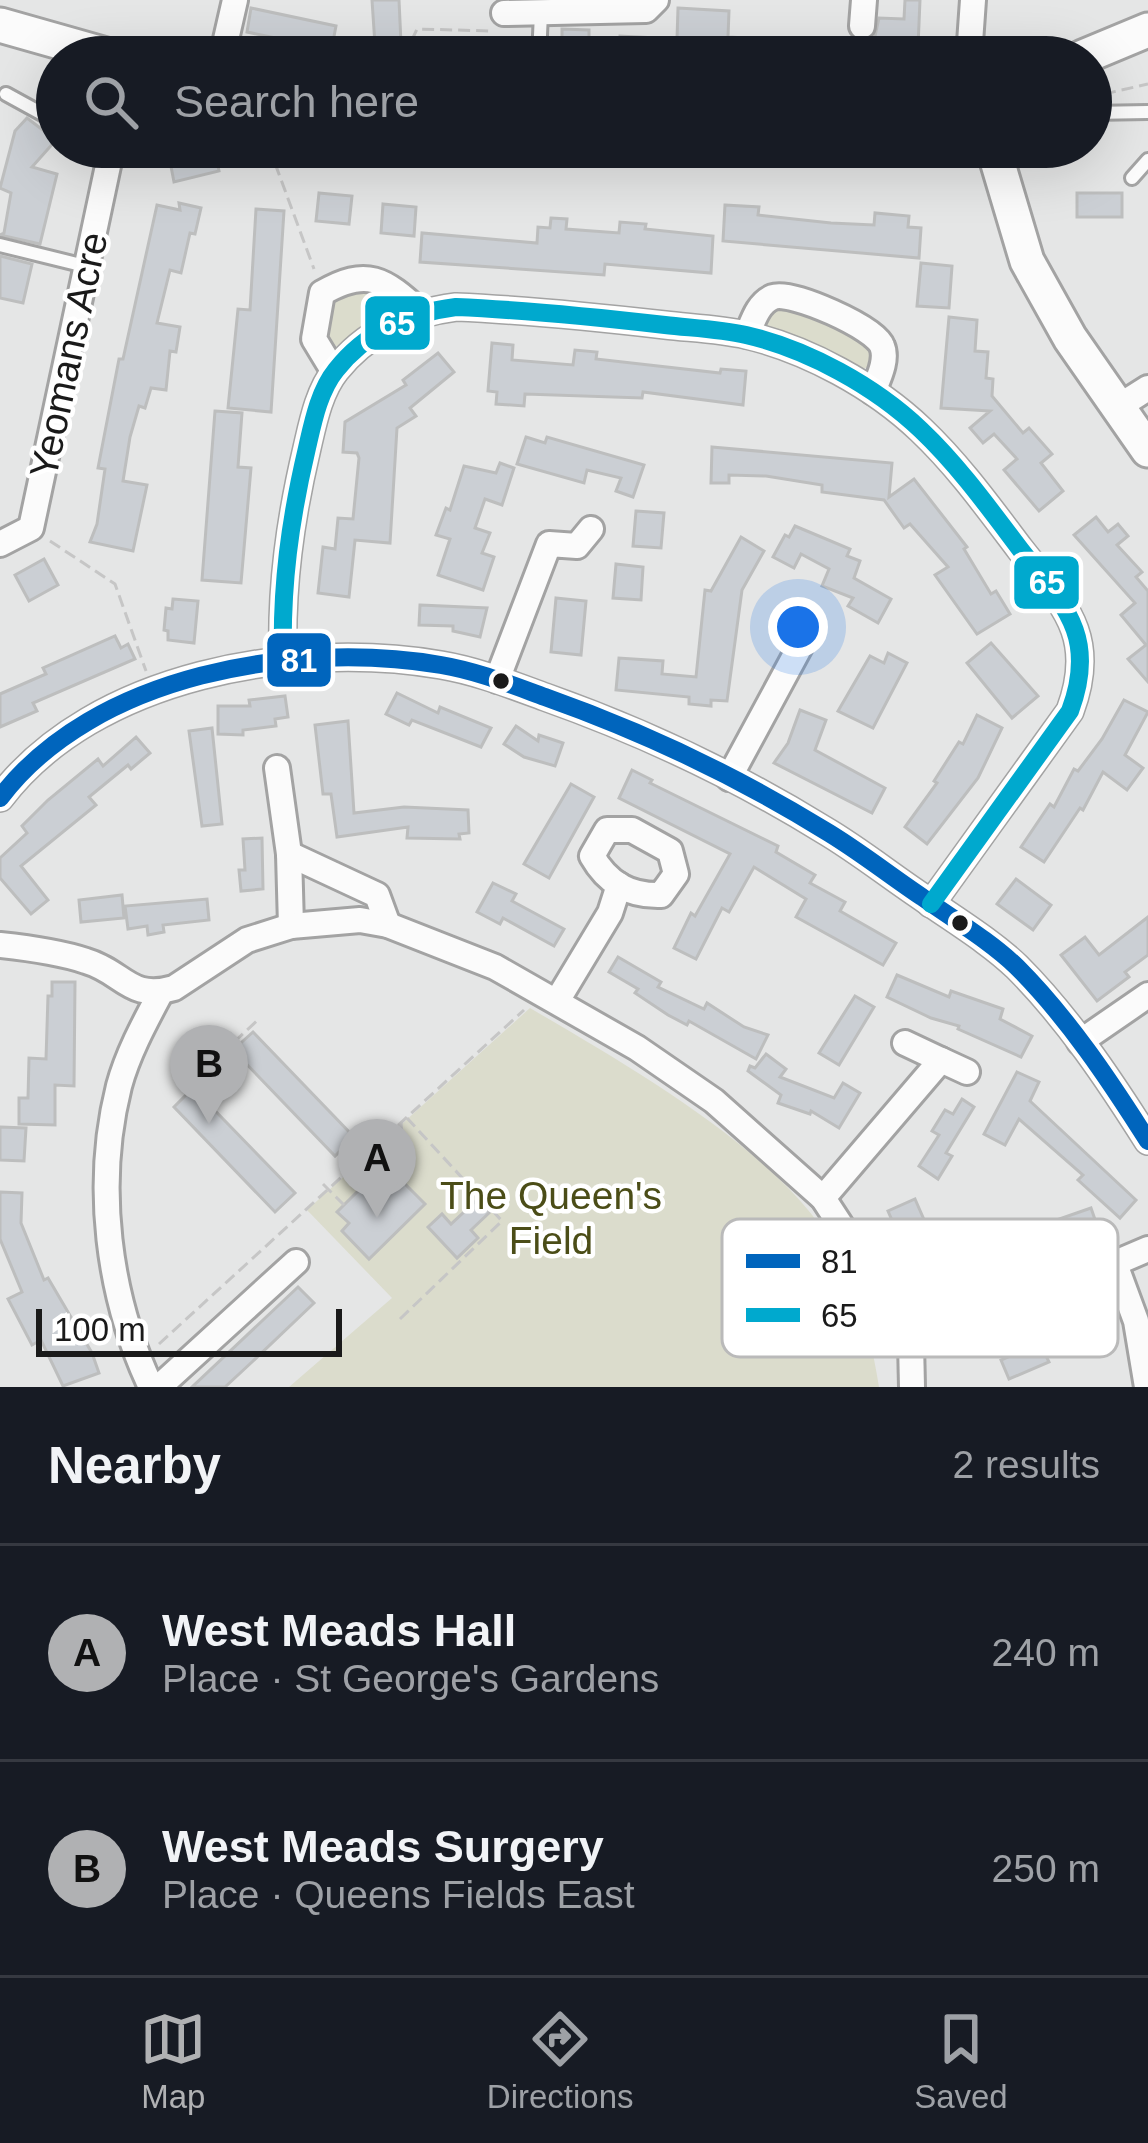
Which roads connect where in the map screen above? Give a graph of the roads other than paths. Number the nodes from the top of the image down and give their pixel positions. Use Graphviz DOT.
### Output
graph roads {
  1 [pos="235,0"];
  2 [pos="656,0"];
  3 [pos="973,0"];
  4 [pos="541,11"];
  5 [pos="504,13"];
  6 [pos="0,25"];
  7 [pos="1148,30"];
  8 [pos="39,36"];
  9 [pos="227,36"];
  10 [pos="540,36"];
  11 [pos="970,36"];
  12 [pos="1112,45"];
  13 [pos="6,94"];
  14 [pos="36,110"];
  15 [pos="1148,112"];
  16 [pos="1112,113"];
  17 [pos="1148,160"];
  18 [pos="108,168"];
  19 [pos="1000,168"];
  20 [pos="1132,178"];
  21 [pos="0,245"];
  22 [pos="87,267"];
  23 [pos="419,311"];
  24 [pos="747,335"];
  25 [pos="334,372"];
  26 [pos="1148,388"];
  27 [pos="873,392"];
  28 [pos="1118,407"];
  29 [pos="1148,451"];
  30 [pos="591,529"];
  31 [pos="0,544"];
  32 [pos="803,641"];
  33 [pos="283,660"];
  34 [pos="496,680"];
  35 [pos="277,768"];
  36 [pos="729,778"];
  37 [pos="0,798"];
  38 [pos="289,854"];
  39 [pos="619,885"];
  40 [pos="931,904"];
  41 [pos="388,925"];
  42 [pos="291,926"];
  43 [pos="0,944"];
  44 [pos="160,992"];
  45 [pos="1148,995"];
  46 [pos="550,997"];
  47 [pos="1080,1042"];
  48 [pos="905,1043"];
  49 [pos="941,1060"];
  50 [pos="967,1072"];
  51 [pos="1148,1141"];
  52 [pos="823,1198"];
  53 [pos="837,1219"];
  54 [pos="1148,1249"];
  55 [pos="296,1262"];
  56 [pos="1118,1263"];
  57 [pos="1118,1272"];
  58 [pos="911,1357"];
  59 [pos="155,1387"];
  60 [pos="912,1387"];
  61 [pos="1147,1387"];
  1 -- 9 [label="street"];
  2 -- 4 [label="street"];
  3 -- 11 [label="street"];
  4 -- 5 [label="street"];
  4 -- 10 [label="lane"];
  6 -- 8 [label="main road"];
  7 -- 12 [label="main road"];
  13 -- 14 [label="lane"];
  15 -- 16 [label="lane"];
  17 -- 20 [label="lane"];
  18 -- 22 [label="street, Yeomans Acre"];
  19 -- 28 [label="main road"];
  21 -- 22 [label="lane"];
  22 -- 31 [label="street, Yeomans Acre"];
  23 -- 24 [label="street"];
  23 -- 25 [label="street"];
  23 -- 25 [label="street"];
  24 -- 27 [label="street"];
  24 -- 27 [label="street"];
  25 -- 33 [label="street"];
  26 -- 28 [label="street"];
  27 -- 40 [label="street"];
  28 -- 29 [label="main road"];
  30 -- 34 [label="street"];
  32 -- 36 [label="street"];
  33 -- 34 [label="street"];
  33 -- 37 [label="street"];
  34 -- 36 [label="street"];
  35 -- 38 [label="street"];
  36 -- 40 [label="street"];
  38 -- 41 [label="street"];
  38 -- 42 [label="street"];
  39 -- 46 [label="street"];
  40 -- 47 [label="street"];
  41 -- 42 [label="street"];
  41 -- 46 [label="street"];
  42 -- 44 [label="street"];
  43 -- 44 [label="street"];
  44 -- 59 [label="street"];
  45 -- 47 [label="street"];
  46 -- 52 [label="street"];
  47 -- 51 [label="street"];
  48 -- 49 [label="street"];
  49 -- 50 [label="street"];
  49 -- 52 [label="street"];
  52 -- 53 [label="street"];
  54 -- 56 [label="street"];
  55 -- 59 [label="street"];
  57 -- 61 [label="street"];
  58 -- 60 [label="street"];
}
